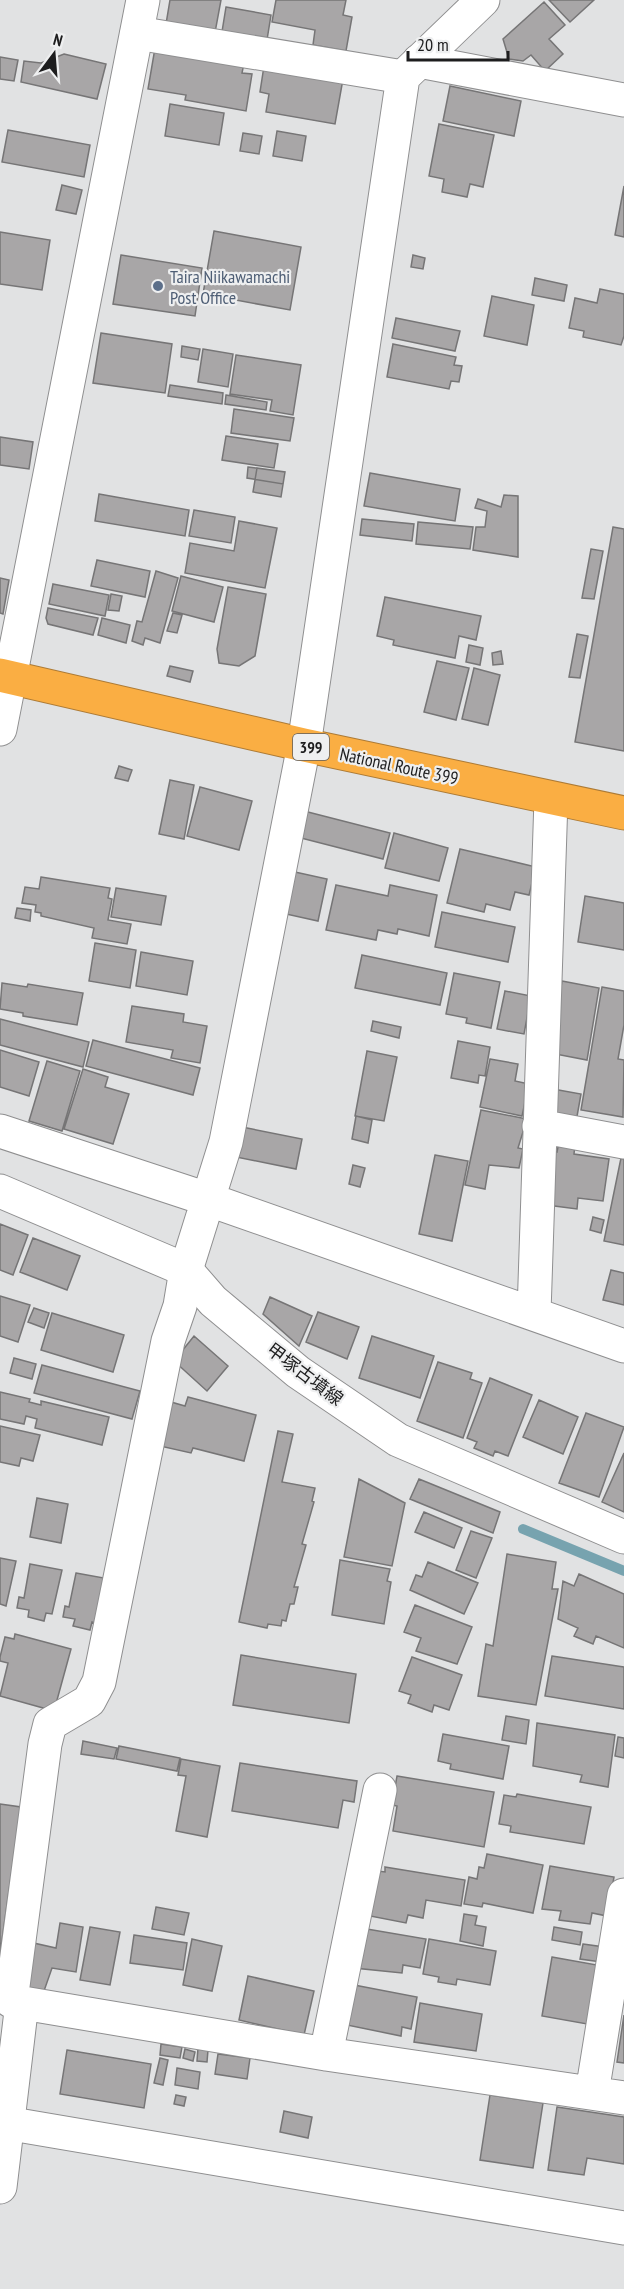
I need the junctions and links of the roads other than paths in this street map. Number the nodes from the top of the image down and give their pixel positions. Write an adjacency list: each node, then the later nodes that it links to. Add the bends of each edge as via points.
1 (143, 0): 3 (street)
2 (483, 0): 4 (street)
3 (137, 33): 4 (street); 6 (street)
4 (411, 69): 5 (street); 8 (street)
5 (624, 100)
6 (5, 676): 7 (street); 8 (highway, National Route 399 / 399)
7 (0, 729)
8 (304, 746): 9 (highway, National Route 399 / 399); 15 (street, via 225,1142)
9 (551, 799): 10 (highway, National Route 399 / 399); 11 (street)
10 (624, 813)
11 (539, 1126): 13 (street); 17 (street)
12 (0, 1131): 15 (street)
13 (624, 1142)
14 (0, 1191): 16 (street, 甲塚古墳線)
15 (207, 1199): 16 (street); 17 (street)
16 (186, 1270): 19 (street, 甲塚古墳線, via 213,1301 298,1372 398,1440); 22 (street, via 99,1682 89,1701 50,1724 45,1744 11,2001)
17 (534, 1313): 18 (street)
18 (624, 1346)
19 (624, 1537)
20 (380, 1790): 23 (street)
21 (624, 1895): 24 (street)
22 (22, 2003): 23 (street); 25 (street)
23 (326, 2054): 24 (street)
24 (608, 2095)
25 (5, 2123): 26 (street); 27 (street)
26 (0, 2187)
27 (624, 2228)

